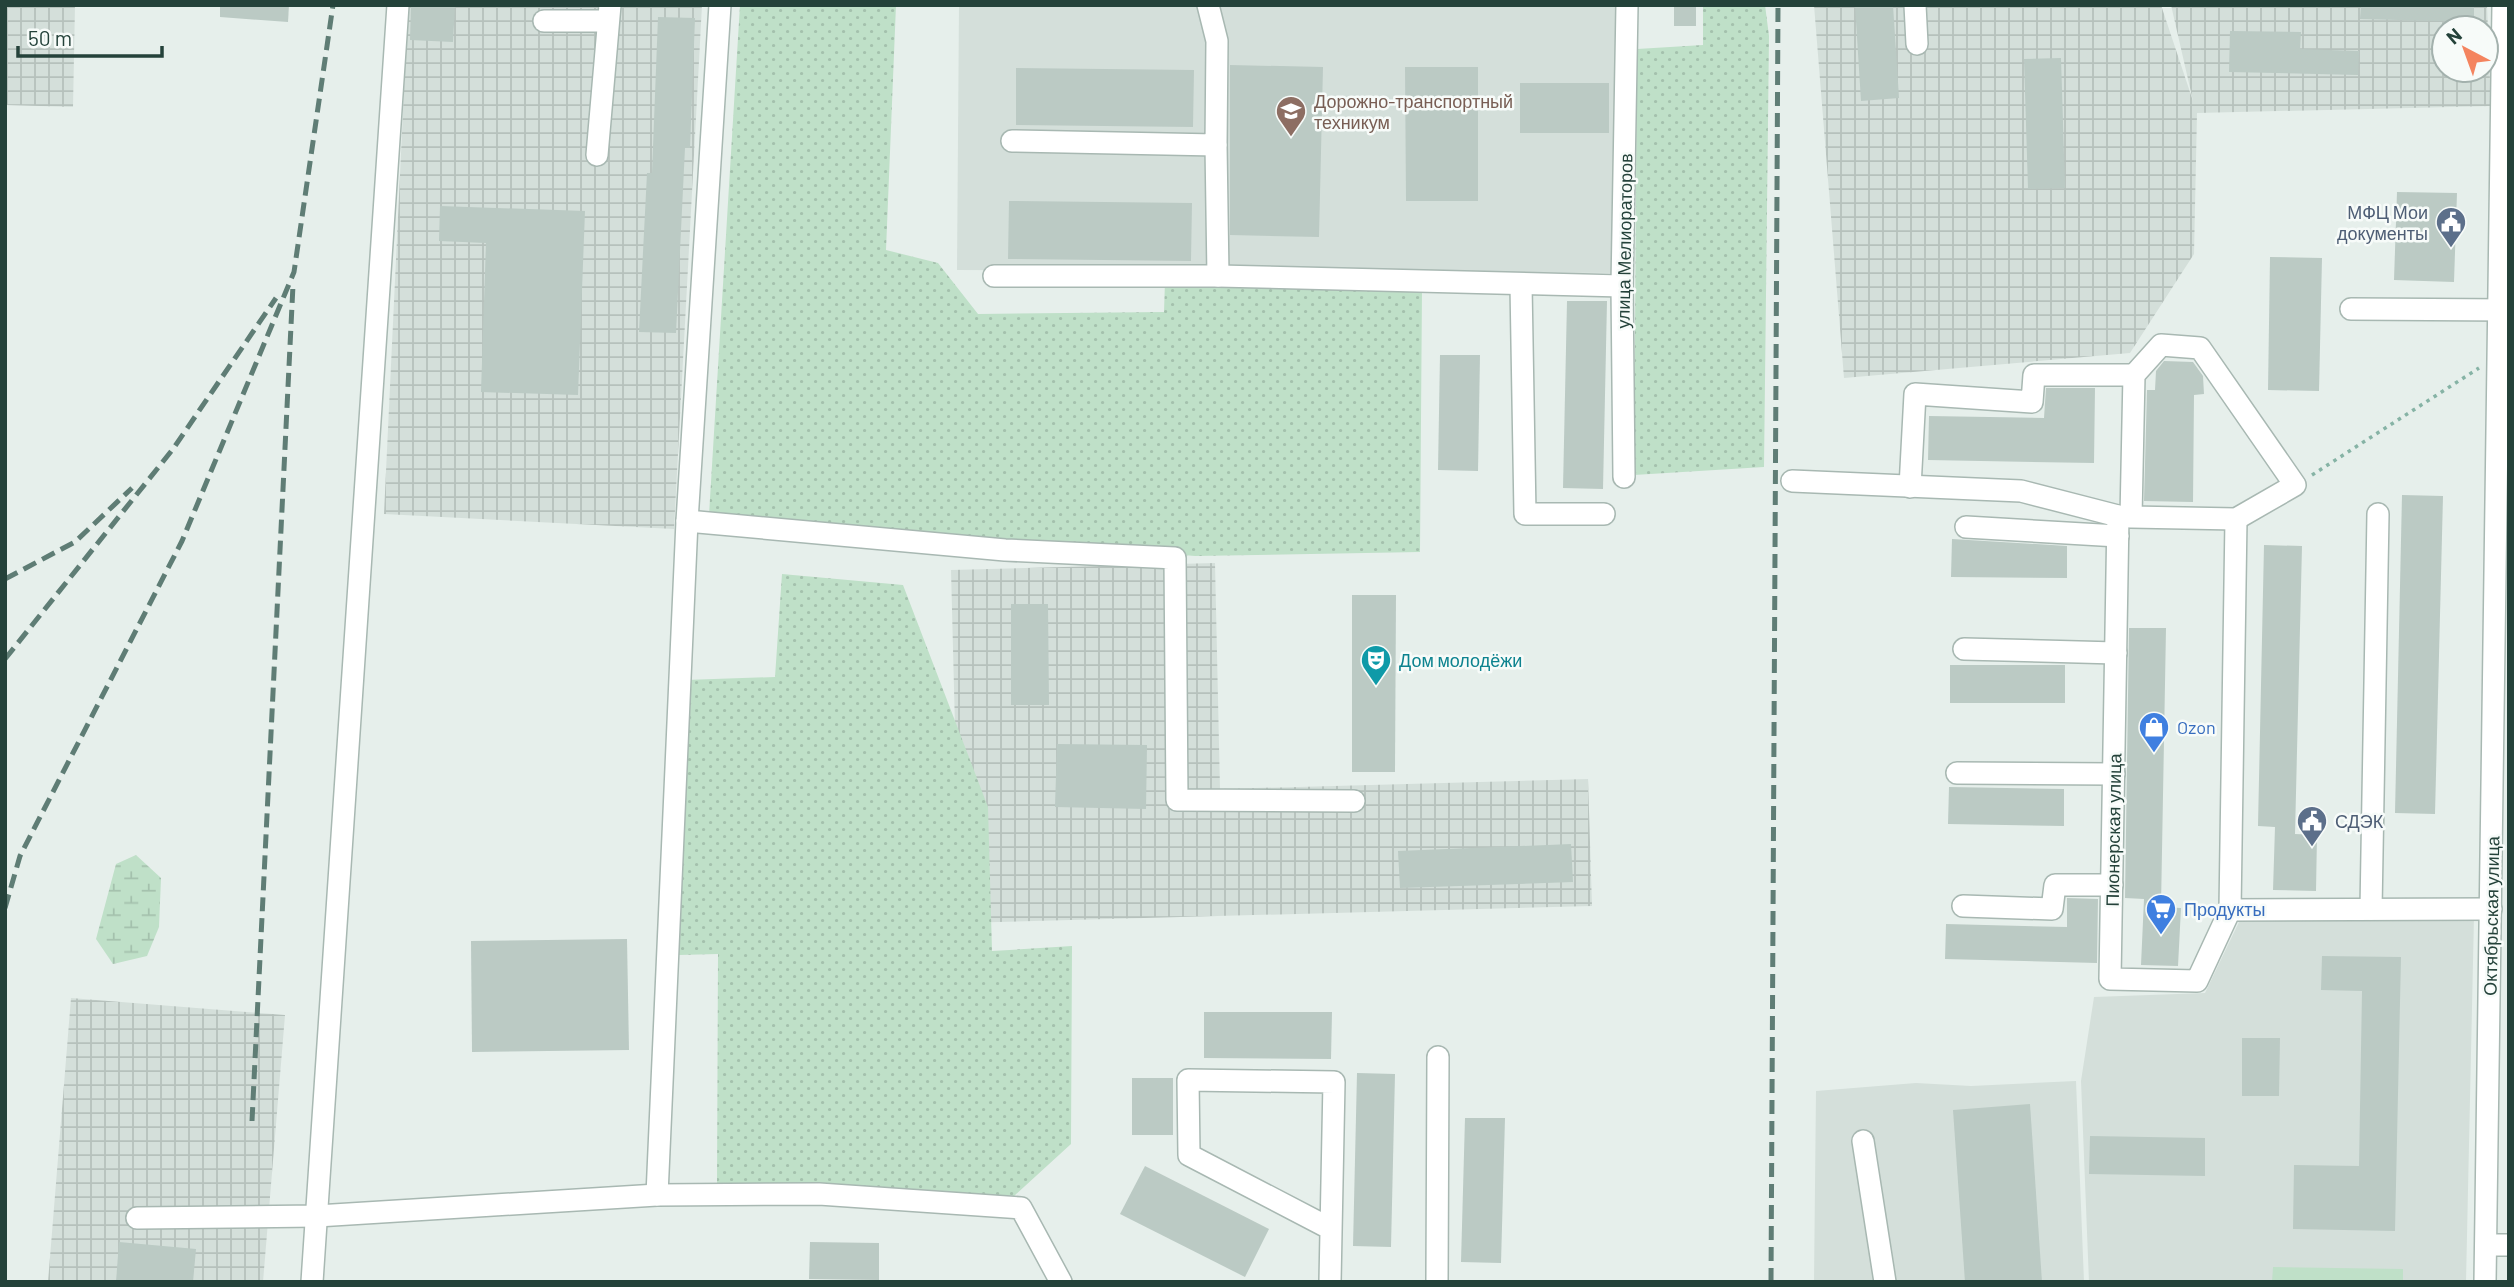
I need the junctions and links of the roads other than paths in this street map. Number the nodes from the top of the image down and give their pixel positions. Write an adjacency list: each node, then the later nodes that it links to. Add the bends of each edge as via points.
1 (398, 5): 47 (street)
2 (720, 5): 29 (street)
3 (1208, 5): 12 (street, via 1217,41)
4 (1627, 5): 18 (street, улица Мелиораторов)
5 (1915, 5): 9 (street)
6 (2503, 5): 10 (street, Октябрьская улица)
7 (609, 13): 8 (street); 13 (street)
8 (544, 21)
9 (1917, 44)
10 (2506, 93): 14 (street, Октябрьская улица)
11 (1012, 141): 12 (street)
12 (1216, 145): 15 (street)
13 (597, 155)
14 (2505, 193): 20 (street, Октябрьская улица)
15 (1218, 275): 16 (street); 17 (street)
16 (994, 276)
17 (1521, 285): 18 (street); 26 (street, via 1525,514)
18 (1622, 286): 23 (street, улица Мелиораторов)
19 (2351, 309): 20 (street)
20 (2504, 309): 21 (street, Октябрьская улица)
21 (2504, 357): 32 (street, Октябрьская улица)
22 (2134, 375): 25 (street, via 2034,374 2032,402 1915,394); 28 (street, via 2161,345 2200,348 2295,485); 30 (street, Пионерская улица)
23 (1624, 477)
24 (1792, 481): 25 (street)
25 (1910, 487): 30 (street, via 2021,491)
26 (1604, 514)
27 (2378, 514): 40 (street)
28 (2236, 519): 30 (street); 42 (street)
29 (687, 521): 37 (street, via 1005,550 1175,558 1177,800); 46 (street)
30 (2122, 523): 31 (street); 34 (street, Пионерская улица)
31 (1965, 527)
32 (2502, 627): 41 (street, Октябрьская улица)
33 (1965, 649): 34 (street)
34 (2116, 653): 36 (street, Пионерская улица)
35 (1957, 773): 36 (street)
36 (2114, 774): 38 (street, Пионерская улица)
37 (1354, 801)
38 (2112, 885): 39 (street, via 2055,885 2052,909); 42 (street, Пионерская улица, via 2110,979 2197,981)
39 (1963, 906)
40 (2371, 909): 41 (street); 42 (street)
41 (2491, 909): 44 (street, Октябрьская улица)
42 (2230, 910)
43 (1438, 1057): 55 (street)
44 (2499, 1097): 50 (street, Октябрьская улица)
45 (1863, 1141): 56 (street)
46 (657, 1195): 47 (street); 53 (street, via 819,1194 1021,1208)
47 (317, 1216): 48 (street); 52 (street)
48 (137, 1218)
49 (1331, 1228): 49 (street, via 1189,1155 1188,1080 1334,1082); 54 (street)
50 (2486, 1245): 51 (street); 57 (street, Октябрьская улица)
51 (2509, 1245)
52 (312, 1282)
53 (1061, 1282)
54 (1330, 1282)
55 (1437, 1282)
56 (1885, 1282)
57 (2485, 1282)

